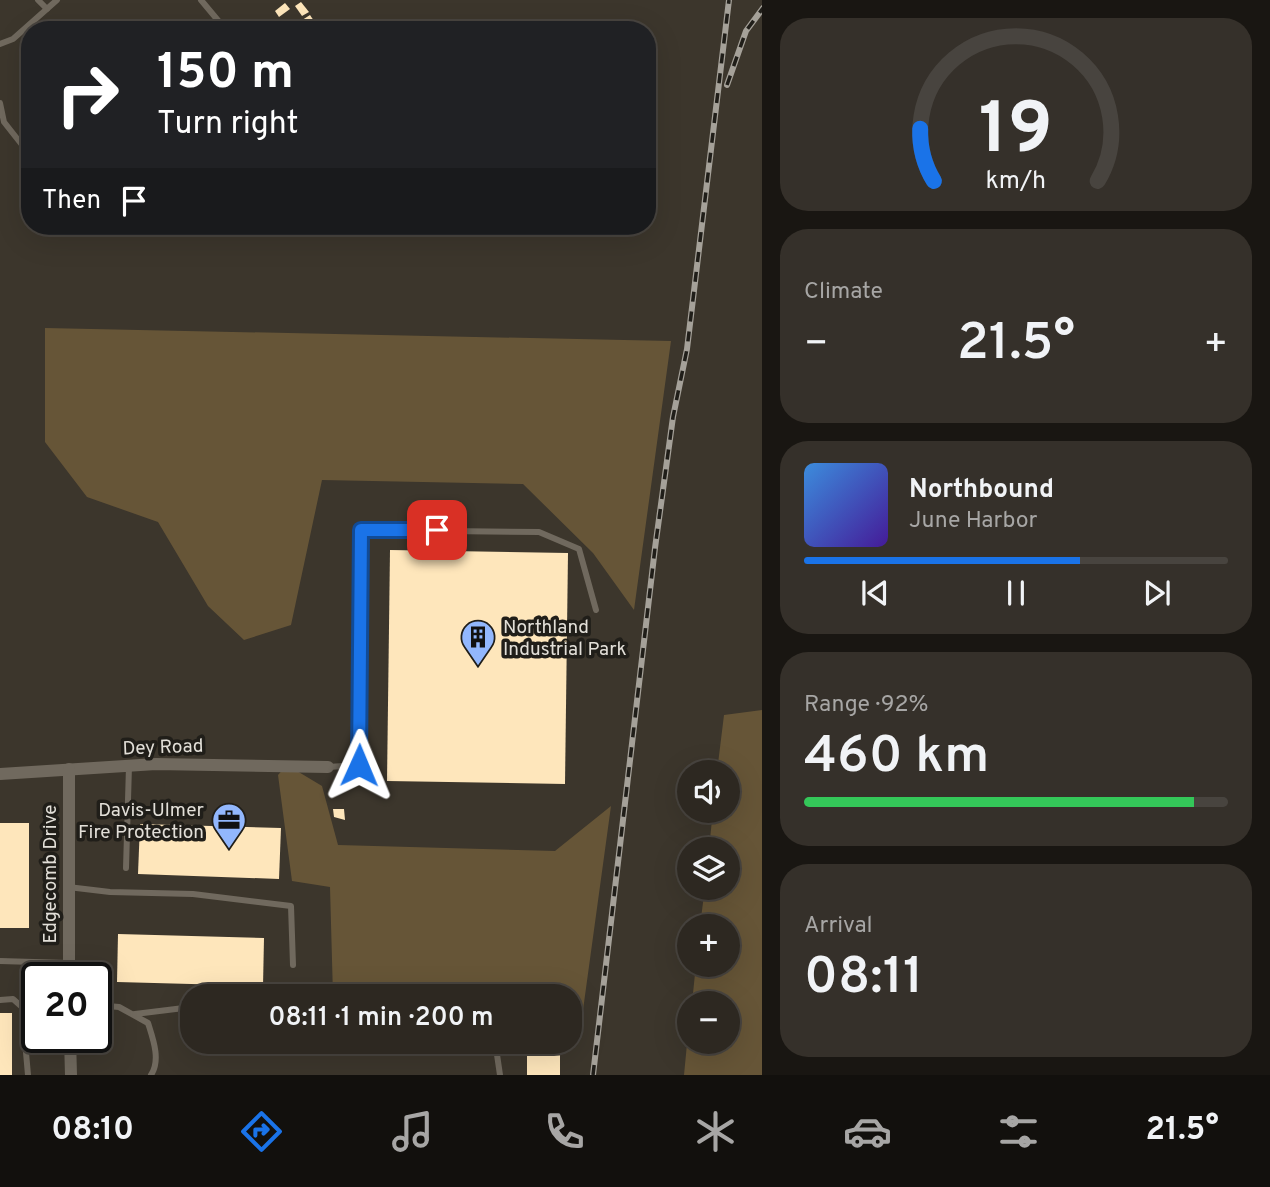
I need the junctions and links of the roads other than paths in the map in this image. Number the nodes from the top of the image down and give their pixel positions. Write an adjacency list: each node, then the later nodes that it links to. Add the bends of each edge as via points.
1 (38, 0): 4 (lane)
2 (201, 0): 6 (lane)
3 (54, 1): 4 (lane)
4 (47, 9): 5 (lane)
5 (36, 21)
6 (218, 21)
7 (21, 34): 8 (lane)
8 (0, 44)
9 (0, 103): 10 (lane, via 4,122)
10 (21, 144)
11 (596, 610): 13 (lane, via 579,550 539,531 361,530 359,765)
12 (129, 766): 13 (street, Dey Road); 14 (street, Dey Road); 16 (lane)
13 (328, 766)
14 (69, 769): 15 (street, Dey Road); 17 (street, Edgecomb Drive)
15 (0, 774)
16 (126, 868)
17 (68, 887): 20 (street, Edgecomb Drive); 21 (lane, via 193,894 291,906)
18 (0, 961): 19 (lane)
19 (34, 962)
20 (69, 962)
21 (293, 965)
22 (0, 1000): 28 (lane, via 13,999 22,1007)
23 (112, 1006): 25 (lane)
24 (180, 1008): 25 (lane)
25 (135, 1014): 30 (lane, via 148,1023 155,1046)
26 (70, 1053): 29 (street)
27 (497, 1054): 31 (lane)
28 (28, 1075)
29 (71, 1075)
30 (151, 1075)
31 (500, 1075)

